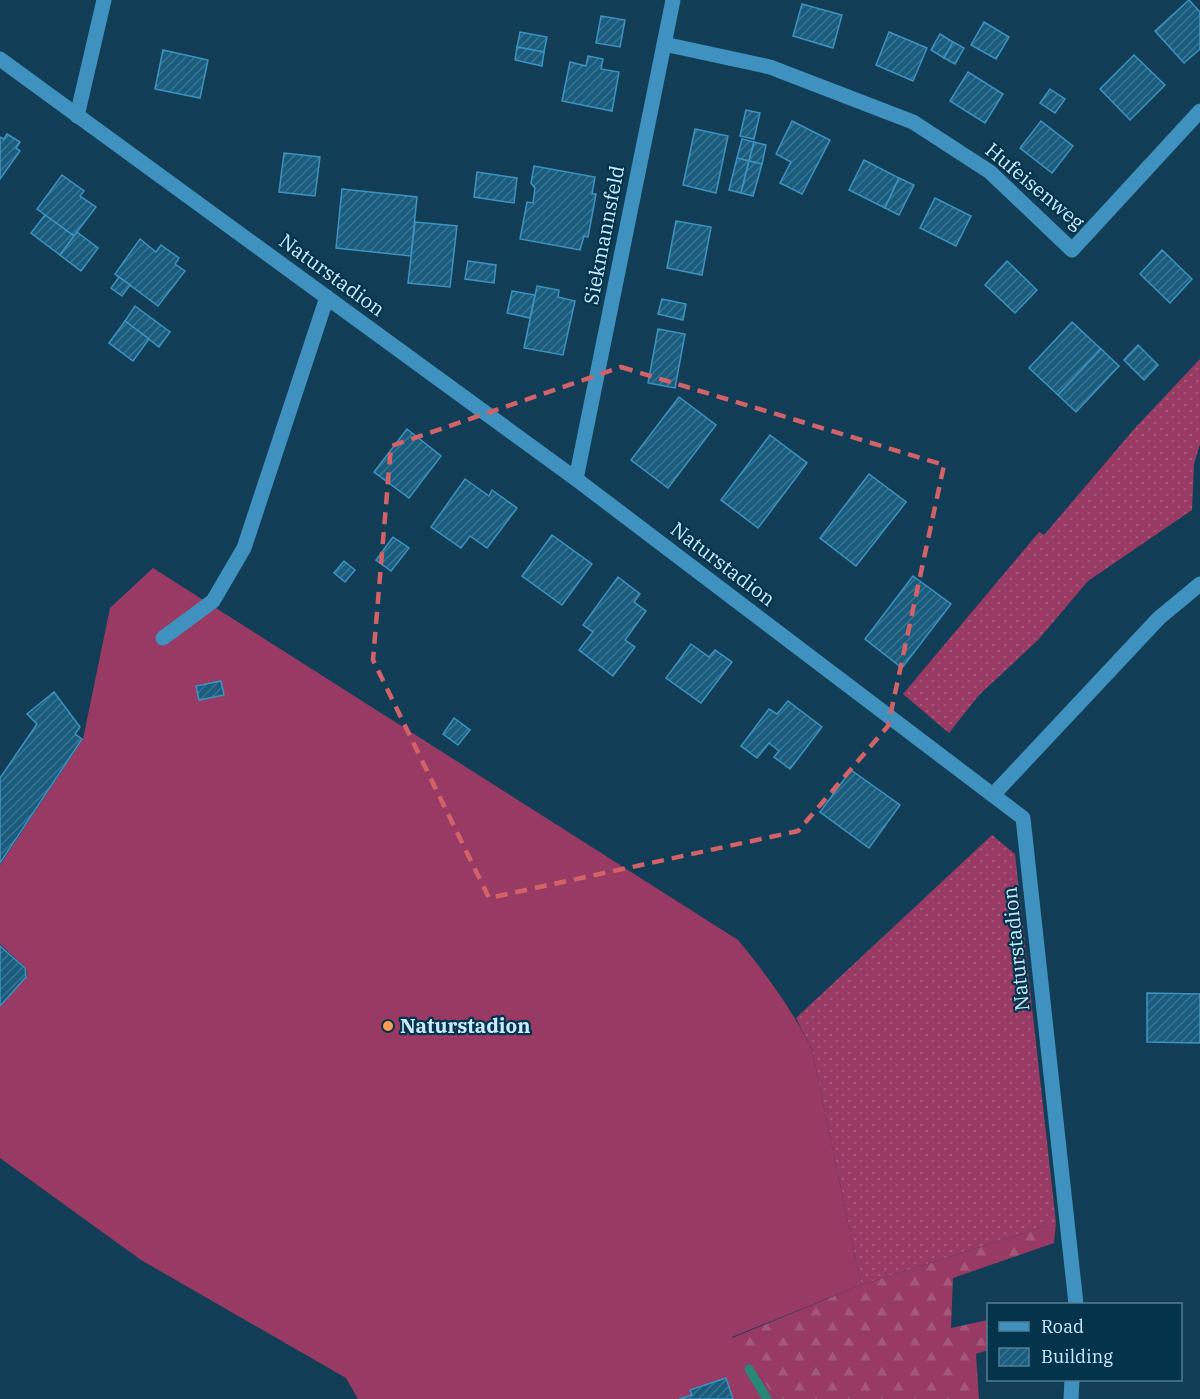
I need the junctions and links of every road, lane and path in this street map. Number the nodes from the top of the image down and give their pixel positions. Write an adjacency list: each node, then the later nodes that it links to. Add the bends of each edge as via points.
1 (104, 0): 6 (street)
2 (673, 0): 3 (street, Siekmannsfeld)
3 (664, 44): 5 (street, Hufeisenweg, via 770,67 913,122 990,172 1072,250); 8 (street, Siekmannsfeld)
4 (0, 59): 6 (street, Naturstadion)
5 (1200, 111)
6 (77, 116): 7 (street, Naturstadion)
7 (327, 297): 8 (street, Naturstadion); 10 (street, via 244,548 213,601)
8 (576, 479): 11 (street, Naturstadion)
9 (1200, 584): 11 (street, via 1159,618)
10 (163, 638)
11 (993, 795): 12 (street, Naturstadion, via 1023,818)
12 (1076, 1303)
13 (1072, 1381): 14 (street)
14 (1071, 1399)

